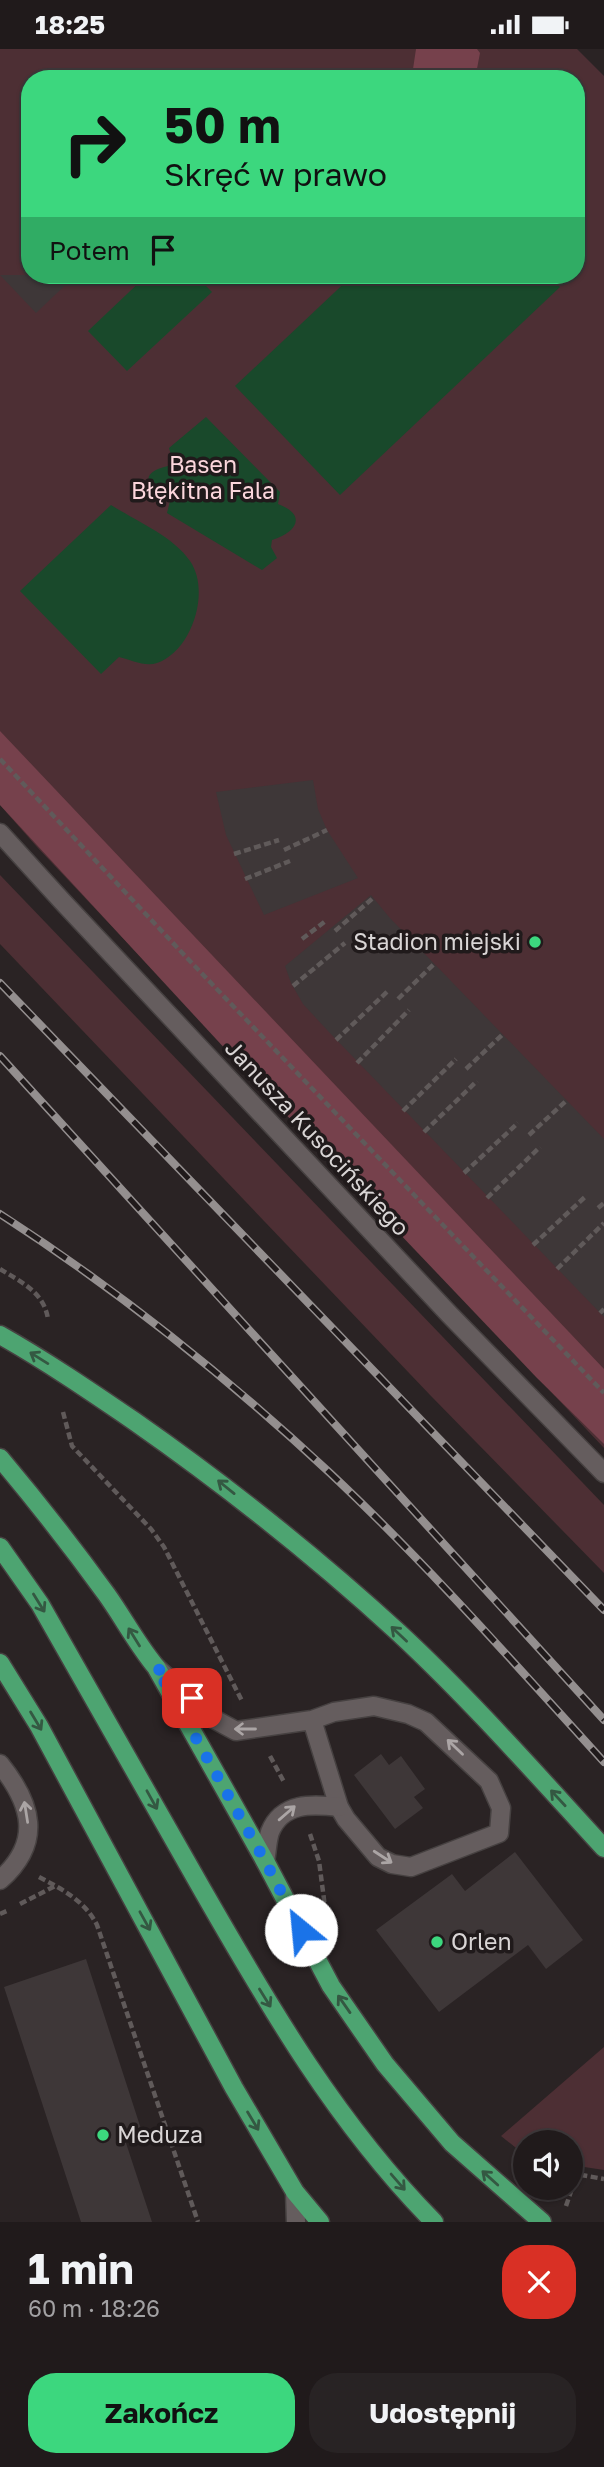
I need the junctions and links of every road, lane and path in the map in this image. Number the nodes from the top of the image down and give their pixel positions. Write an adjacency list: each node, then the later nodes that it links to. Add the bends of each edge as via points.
1 (0, 759): 42 (path)
2 (327, 830): 5 (path)
3 (0, 833): 44 (street, Janusza Kusocińskiego, via 439,1304)
4 (279, 840): 6 (path)
5 (284, 850)
6 (234, 854)
7 (290, 861): 8 (path)
8 (245, 879)
9 (373, 898): 11 (path)
10 (327, 920): 12 (path)
11 (335, 931)
12 (302, 939)
13 (345, 943): 15 (path)
14 (434, 964): 17 (path)
15 (293, 986)
16 (389, 989): 20 (path)
17 (398, 999)
18 (409, 1010): 22 (path)
19 (503, 1034): 23 (path)
20 (336, 1040)
21 (456, 1059): 26 (path)
22 (357, 1063)
23 (466, 1069)
24 (477, 1081): 28 (path)
25 (567, 1100): 29 (path)
26 (403, 1111)
27 (518, 1123): 31 (path)
28 (424, 1132)
29 (529, 1135)
30 (540, 1147): 33 (path)
31 (464, 1173)
32 (586, 1195): 37 (path)
33 (487, 1198)
34 (604, 1203): 35 (path)
35 (598, 1208)
36 (604, 1223): 39 (path)
37 (533, 1245)
38 (0, 1269): 40 (path, via 35,1291 45,1304)
39 (557, 1269)
40 (48, 1319)
41 (0, 1335): 51 (main road, one-way to 41, via 480,1714 400,1634 323,1567 210,1474)
42 (604, 1393)
43 (0, 1458): 47 (main road, one-way to 43, via 109,1597)
44 (604, 1473)
45 (0, 1547): 63 (main road, one-way to 63, via 40,1604 307,2065 365,2145)
46 (0, 1663): 57 (main road, one-way to 57, via 39,1725)
47 (156, 1667): 48 (street, one-way to 47, via 236,1731 212,1718); 52 (main road)
48 (312, 1720): 50 (street); 50 (street, one-way to 48, via 378,1857 392,1864 411,1867 499,1833 501,1808 489,1781 426,1721 374,1706)
49 (0, 1764): 53 (street, one-way to 49, via 14,1864 28,1831 23,1797)
50 (339, 1807): 52 (street, one-way to 50, via 271,1831 296,1806)
51 (604, 1848)
52 (265, 1861): 59 (main road, one-way to 52, via 452,2143 385,2064 331,1986)
53 (0, 1880)
54 (0, 1914): 60 (path, via 56,1885 93,1917)
55 (583, 2176): 56 (path)
56 (604, 2179)
57 (295, 2192): 61 (street); 62 (main road)
58 (568, 2200): 59 (path)
59 (551, 2219)
60 (198, 2222)
61 (296, 2222)
62 (320, 2222)
63 (433, 2222)

